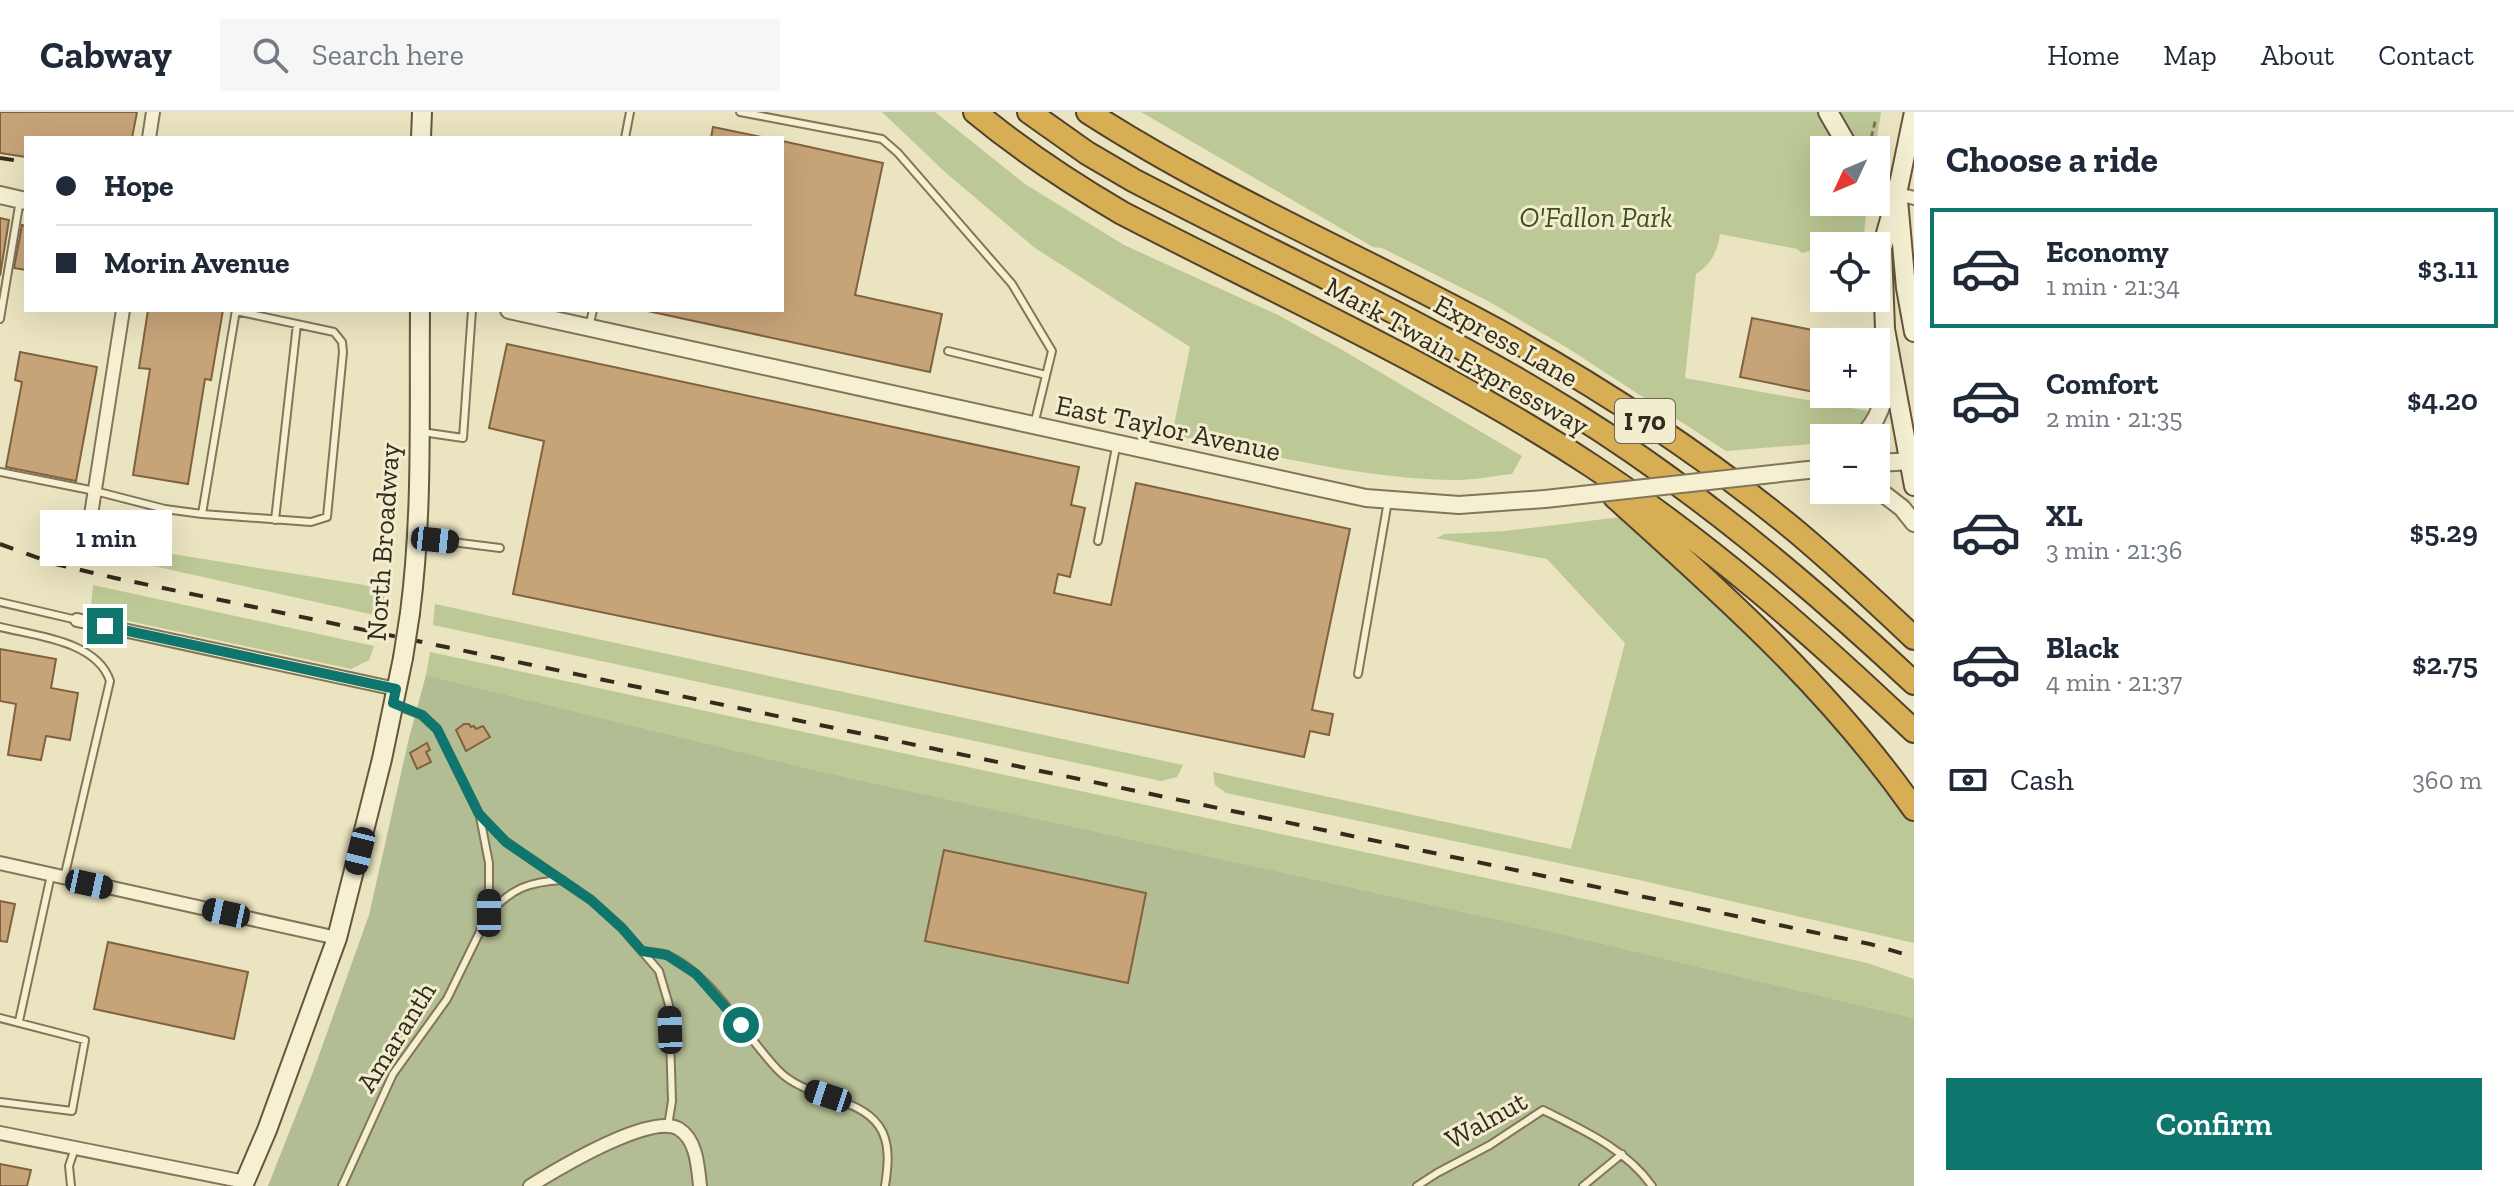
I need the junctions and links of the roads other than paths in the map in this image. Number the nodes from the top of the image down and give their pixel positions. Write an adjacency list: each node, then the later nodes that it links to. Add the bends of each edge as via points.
1 (153, 112): 11 (street)
2 (422, 112): 12 (main road)
3 (630, 112): 13 (lane)
4 (740, 112): 35 (lane, via 882,139 1012,284 1052,351)
5 (975, 112): 39 (highway, Mark Twain Expressway / I 70, via 1040,162 1122,213 1459,386)
6 (1029, 112): 60 (highway, Express Lane, via 1133,180 1495,367 1612,438 1806,584)
7 (1088, 112): 15 (highway, Mark Twain Expressway / I 70)
8 (1118, 112): 15 (highway)
9 (1828, 112): 14 (main road)
10 (1914, 112): 17 (main road)
11 (149, 136)
12 (421, 136)
13 (625, 136)
14 (1849, 136)
15 (1169, 161): 58 (highway, Mark Twain Expressway / I 70, via 1467,314 1642,418 1795,531)
16 (0, 195): 18 (street)
17 (1906, 196): 19 (main road); 31 (main road, via 1882,248)
18 (23, 200): 28 (lane)
19 (1904, 254): 20 (main road); 32 (main road)
20 (1914, 282)
21 (123, 312): 45 (street)
22 (236, 312): 48 (lane)
23 (245, 312): 29 (lane)
24 (420, 312): 37 (main road, North Broadway)
25 (472, 312): 37 (lane, via 463,438)
26 (518, 312): 30 (street, East Taylor Avenue)
27 (593, 312): 30 (lane)
28 (0, 319)
29 (297, 324): 49 (lane); 49 (lane, via 334,332 342,342 327,517 311,522)
30 (589, 327): 36 (street, East Taylor Avenue)
31 (1885, 328)
32 (1914, 332)
33 (948, 351): 35 (lane)
34 (1890, 365): 40 (main road)
35 (1046, 375): 36 (lane)
36 (1034, 425): 38 (street, East Taylor Avenue)
37 (418, 432): 52 (main road, North Broadway)
38 (1117, 443): 47 (street, East Taylor Avenue); 53 (lane)
39 (1555, 443): 62 (highway, Mark Twain Expressway / I 70, via 1728,565); 63 (highway, via 1770,638 1839,713)
40 (1912, 461): 41 (street); 44 (main road)
41 (1890, 462)
42 (1810, 471): 47 (street, East Taylor Avenue, bridge, via 1545,499 1459,505)
43 (0, 472): 45 (lane)
44 (1914, 486)
45 (95, 491): 48 (lane); 51 (street)
46 (1890, 499): 50 (street)
47 (1388, 501): 59 (lane)
48 (202, 514): 49 (lane)
49 (275, 520)
50 (1914, 523)
51 (88, 534)
52 (416, 538): 54 (lane); 61 (main road, North Broadway, bridge)
53 (1098, 541)
54 (500, 548)
55 (0, 602): 56 (lane)
56 (77, 620): 61 (street)
57 (0, 627): 66 (lane, via 82,648 110,681)
58 (1914, 638)
59 (1358, 674)
60 (1914, 683)
61 (395, 696): 64 (lane, via 437,729); 69 (main road, North Broadway)
62 (1914, 731)
63 (1914, 809)
64 (479, 814): 67 (lane, via 506,842); 68 (lane, Amaranth, via 489,863)
65 (0, 863): 66 (street)
66 (57, 877): 69 (street); 72 (lane)
67 (563, 880): 68 (lane, Amaranth, via 533,882 506,896); 70 (lane)
68 (489, 913): 80 (lane, Amaranth, via 447,999 393,1074)
69 (337, 938): 78 (main road, North Broadway)
70 (642, 951): 74 (lane, via 659,971 669,1005); 83 (lane, via 667,955 696,974 796,1086 872,1118 881,1128 888,1156)
71 (0, 1018): 72 (lane)
72 (19, 1021): 73 (lane, via 85,1040 72,1111)
73 (0, 1102)
74 (668, 1126): 81 (street, via 599,1146); 82 (street, via 680,1129 693,1145)
75 (0, 1133): 76 (street)
76 (75, 1148): 78 (street); 79 (lane, via 69,1166)
77 (1622, 1154): 84 (lane, Walnut, via 1543,1110); 85 (lane); 86 (lane, Walnut)
78 (244, 1184)
79 (71, 1186)
80 (342, 1186)
81 (530, 1186)
82 (700, 1186)
83 (885, 1186)
84 (1417, 1186)
85 (1583, 1186)
86 (1652, 1186)

